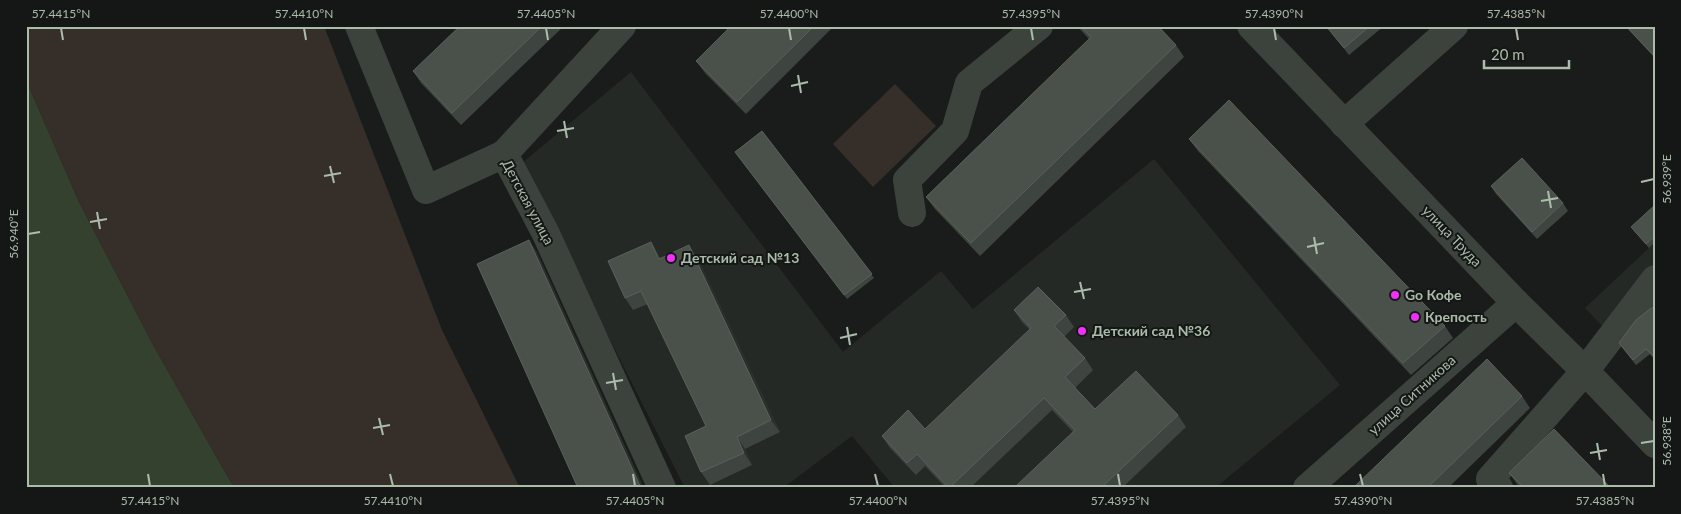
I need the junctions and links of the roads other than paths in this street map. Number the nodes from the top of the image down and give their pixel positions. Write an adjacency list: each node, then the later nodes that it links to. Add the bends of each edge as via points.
1 (360, 26): 7 (street, Детская улица, via 426,190)
2 (622, 26): 7 (street)
3 (1039, 26): 8 (street, via 969,83 955,131 907,180)
4 (1251, 26): 6 (street, улица Труда)
5 (1454, 26): 6 (street)
6 (1344, 124): 10 (street, улица Труда)
7 (504, 154): 13 (street, Детская улица, via 546,234)
8 (912, 213)
9 (1655, 280): 11 (street)
10 (1516, 303): 11 (street, улица Труда); 14 (street, улица Ситникова)
11 (1585, 371): 12 (street, улица Труда); 15 (street, via 1490,479)
12 (1655, 444)
13 (662, 488)
14 (1308, 488)
15 (1499, 488)

